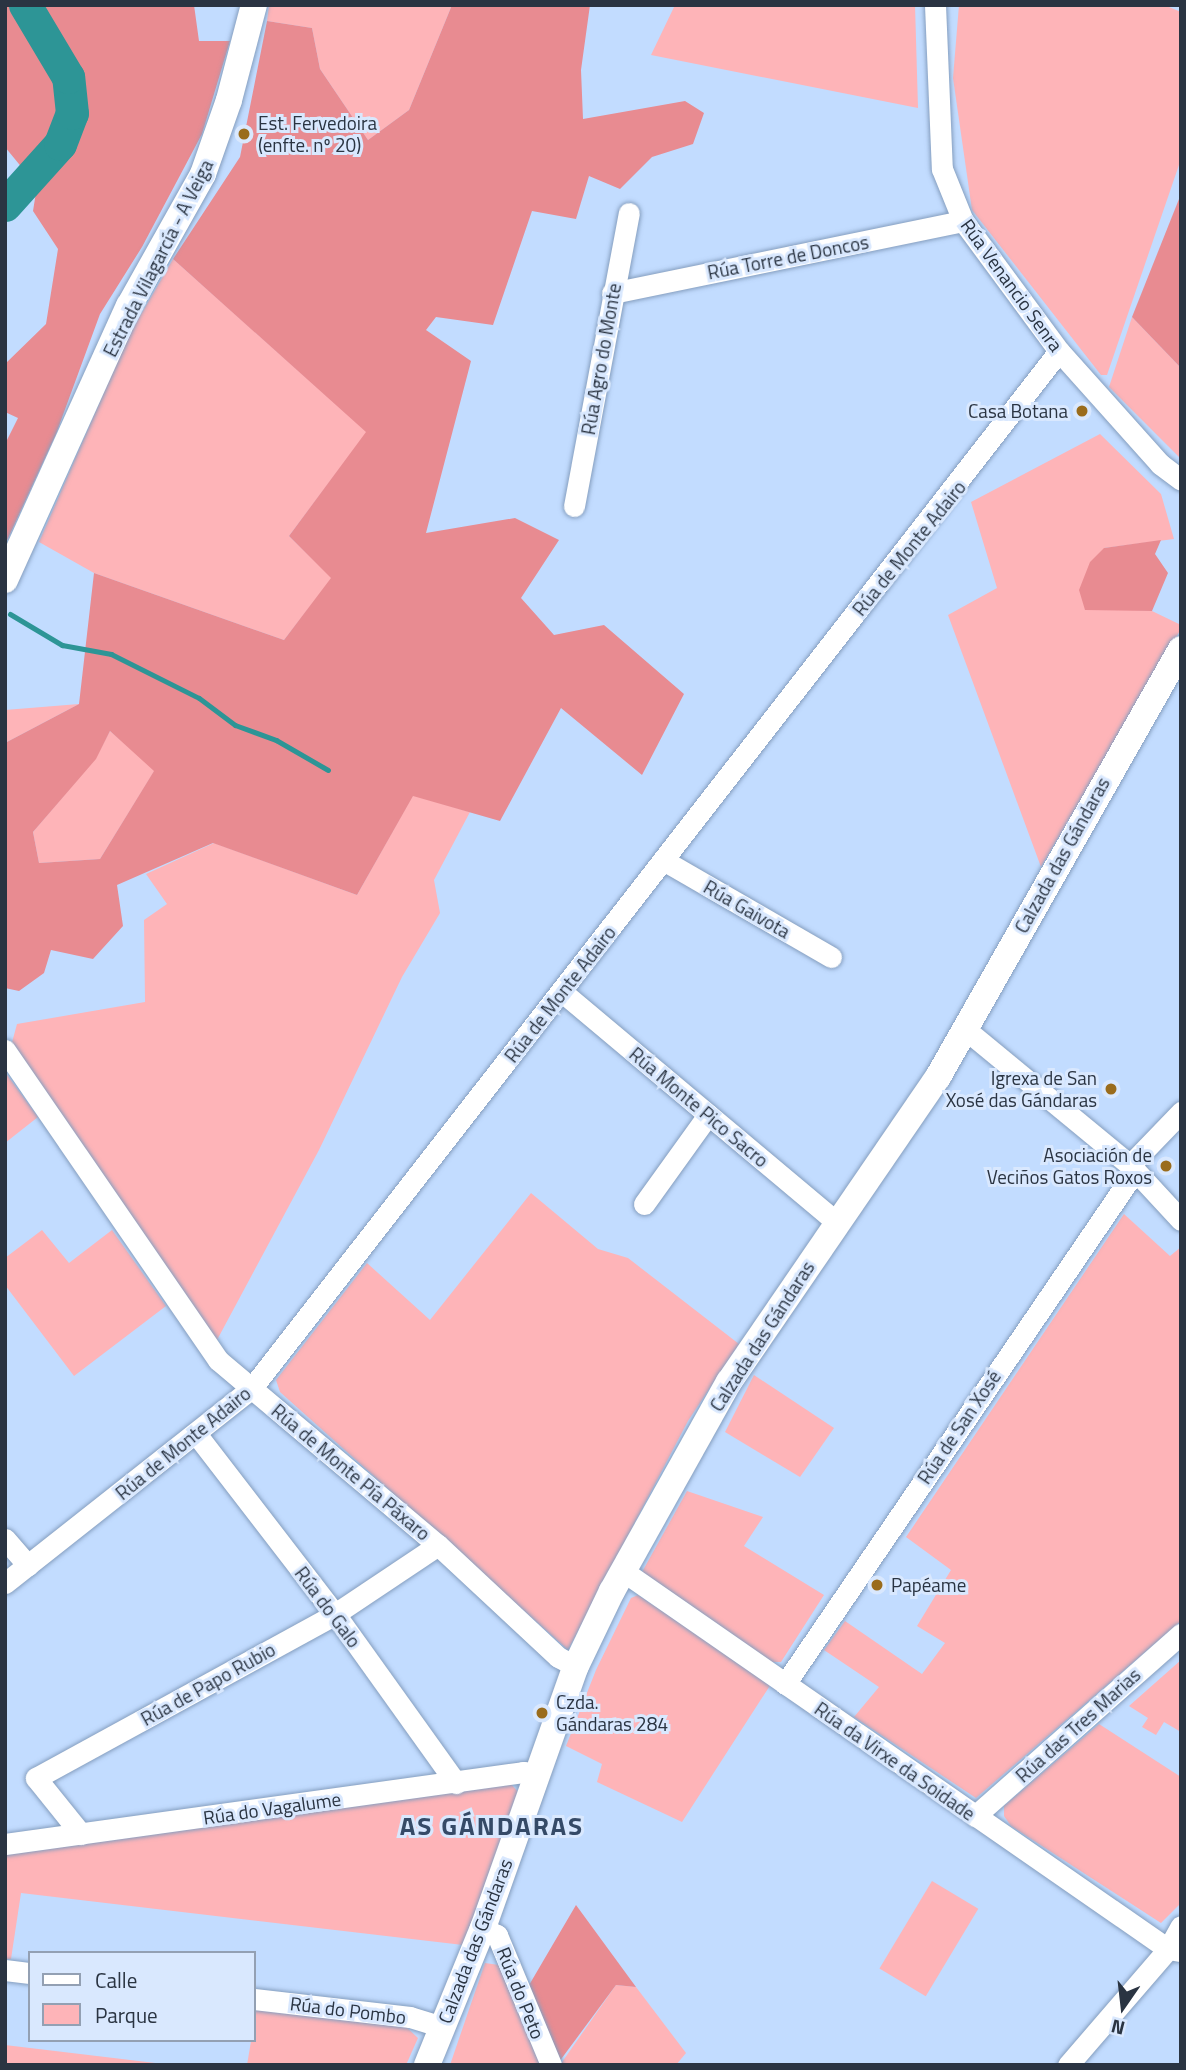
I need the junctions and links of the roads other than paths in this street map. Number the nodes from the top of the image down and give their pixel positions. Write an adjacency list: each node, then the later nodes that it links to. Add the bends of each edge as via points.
1 (254, 5): 9 (main road, Estrada Vilagarcía - A Veiga, via 229,100 203,174 129,306)
2 (935, 5): 4 (street, Rúa Venancio Senra, via 942,169)
3 (629, 213): 5 (street, Rúa Agro do Monte)
4 (963, 221): 5 (street, Rúa Torre de Doncos); 6 (street, Rúa Venancio Senra)
5 (612, 293): 8 (street, Rúa Agro do Monte)
6 (1059, 351): 7 (street, Rúa Venancio Senra, via 1160,464); 11 (street, Rúa de Monte Adairo)
7 (1181, 480)
8 (574, 506)
9 (5, 580)
10 (1181, 649): 14 (main road, Calzada das Gándaras)
11 (663, 860): 12 (street, Rúa Gaivota); 13 (street, Rúa de Monte Adairo)
12 (831, 957)
13 (561, 990): 17 (street, Rúa Monte Pico Sacro); 22 (street, Rúa de Monte Adairo)
14 (964, 1030): 18 (street); 21 (main road, Calzada das Gándaras, via 938,1077)
15 (5, 1050): 22 (street, Rúa de Monte Pía Páxaro, via 218,1360)
16 (1181, 1112): 18 (street, Rúa de San Xosé)
17 (708, 1115): 19 (street); 21 (street, Rúa Monte Pico Sacro)
18 (1133, 1168): 20 (street); 32 (street, Rúa de San Xosé)
19 (645, 1204)
20 (1181, 1220)
21 (837, 1223): 27 (main road, Calzada das Gándaras, via 729,1382)
22 (251, 1389): 23 (street, Rúa de Monte Adairo); 25 (street, Rúa de Monte Pía Páxaro)
23 (197, 1435): 26 (street, Rúa de Monte Adairo); 29 (street, Rúa do Galo)
24 (5, 1539): 26 (street)
25 (438, 1545): 29 (street, Rúa de Papo Rubio); 31 (street, Rúa de Monte Pía Páxaro, via 558,1657)
26 (28, 1565): 28 (street, Rúa de Monte Adairo)
27 (624, 1571): 31 (main road, Calzada das Gándaras); 32 (street, Rúa da Virxe da Soidade)
28 (5, 1583)
29 (335, 1614): 34 (street, Rúa do Galo); 36 (street, Rúa de Papo Rubio, via 36,1778)
30 (1181, 1634): 35 (street, Rúa das Tres Marias)
31 (576, 1666): 33 (main road, Calzada das Gándaras)
32 (785, 1684): 35 (street, Rúa da Virxe da Soidade)
33 (538, 1774): 34 (street, Rúa do Vagalume, via 523,1772); 39 (main road, Calzada das Gándaras)
34 (456, 1783): 36 (street, Rúa do Vagalume)
35 (975, 1816): 40 (street, Rúa da Virxe da Soidade)
36 (81, 1834): 37 (street, Rúa do Vagalume)
37 (5, 1844)
38 (1181, 1926): 40 (street)
39 (483, 1928): 44 (main road, Calzada das Gándaras); 46 (street, Rúa do Peto, via 497,1935)
40 (1174, 1950): 47 (street)
41 (5, 1970): 42 (street)
42 (28, 1973)
43 (256, 1999): 44 (street, Rúa do Pombo, via 410,2017)
44 (442, 2027): 45 (main road, Calzada das Gándaras)
45 (427, 2065)
46 (551, 2065)
47 (1069, 2065)

